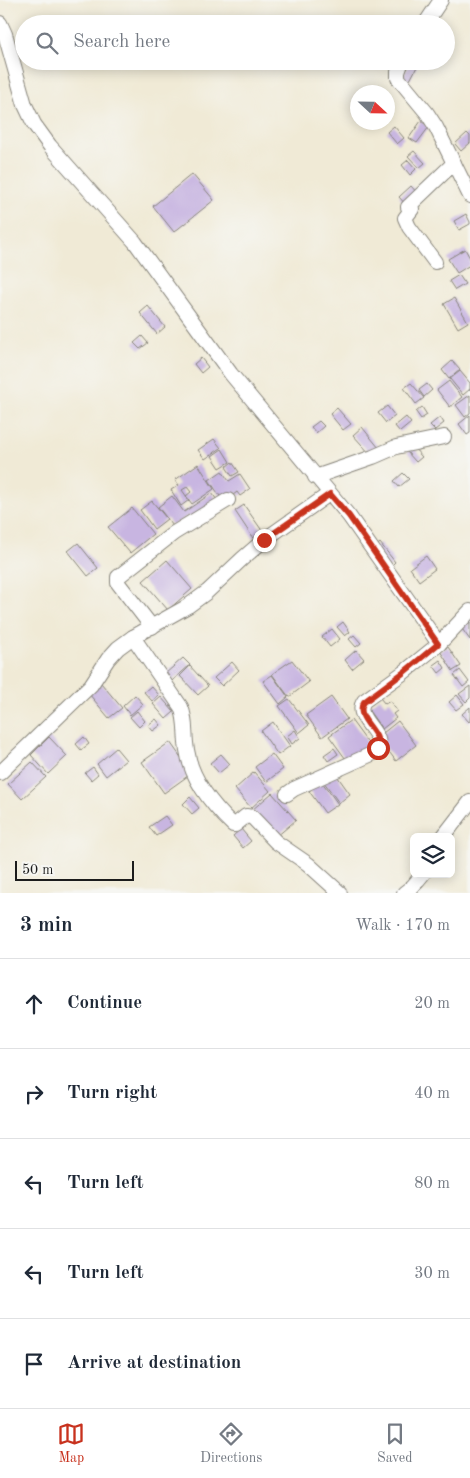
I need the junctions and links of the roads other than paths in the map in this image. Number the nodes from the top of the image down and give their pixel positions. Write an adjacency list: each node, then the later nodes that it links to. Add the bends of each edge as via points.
1 (440, 0): 2 (street)
2 (430, 15)
3 (0, 23): 9 (street, via 16,79 34,124 135,242 231,374)
4 (399, 70): 5 (street, via 398,78 427,112)
5 (454, 163): 6 (street); 7 (street, via 408,207 412,209 405,218)
6 (470, 196)
7 (435, 262)
8 (444, 437): 9 (street, via 396,447)
9 (315, 477): 10 (street)
10 (330, 494): 13 (street, via 264,540 207,592); 15 (street, via 349,516)
11 (228, 500): 13 (street, via 174,533 118,577 118,583)
12 (470, 611): 15 (street)
13 (152, 627): 14 (street)
14 (132, 637): 16 (street, via 108,659 91,685); 21 (street, via 182,707 188,760 203,790 233,825 246,816 252,817 276,842 308,864)
15 (438, 644): 17 (street, via 361,706 360,712 380,743 374,753)
16 (0, 773)
17 (287, 794)
18 (470, 802): 19 (street)
19 (447, 833)
20 (420, 878): 22 (street)
21 (340, 893)
22 (404, 893)

